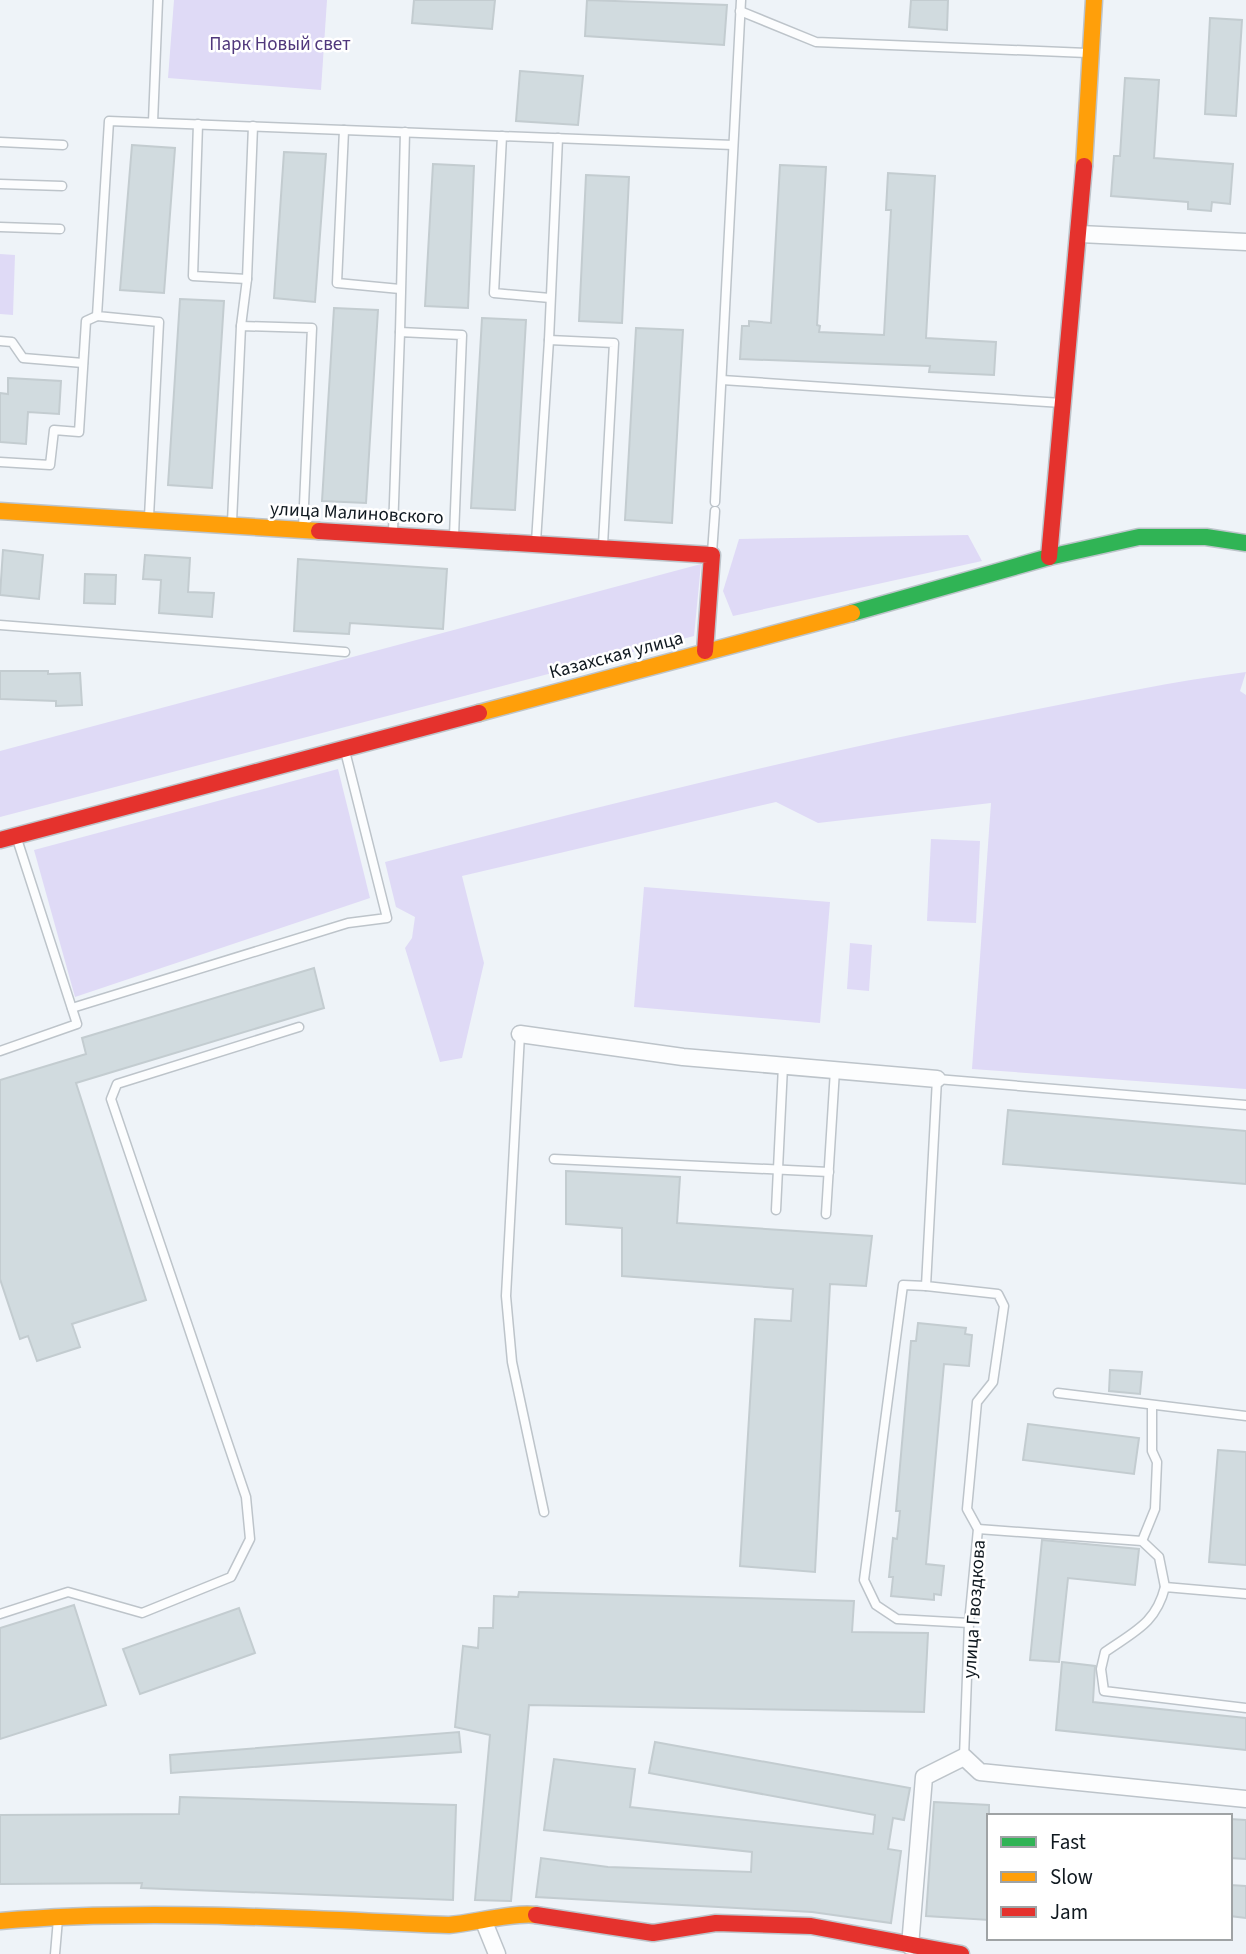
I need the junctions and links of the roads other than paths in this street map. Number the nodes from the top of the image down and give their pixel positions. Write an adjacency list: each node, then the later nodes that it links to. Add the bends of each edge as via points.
1 (158, 0): 6 (lane)
2 (740, 0): 4 (lane)
3 (1094, 0): 5 (street)
4 (740, 11): 5 (lane, via 816,42); 15 (lane)
5 (1091, 54): 20 (street)
6 (153, 122): 7 (lane); 25 (lane, via 109,121)
7 (198, 124): 8 (lane); 22 (lane, via 194,276)
8 (253, 126): 9 (lane); 22 (lane)
9 (344, 130): 10 (lane); 23 (lane, via 337,284)
10 (405, 132): 11 (lane); 23 (lane)
11 (502, 136): 12 (lane); 24 (lane, via 494,293)
12 (558, 138): 15 (lane); 24 (lane)
13 (0, 142): 14 (lane)
14 (64, 145)
15 (733, 145): 31 (lane)
16 (0, 184): 17 (lane)
17 (62, 186)
18 (0, 227): 19 (lane)
19 (60, 229)
20 (1080, 234): 21 (street); 32 (street)
21 (1246, 242)
22 (247, 279): 26 (lane)
23 (400, 289): 27 (lane)
24 (550, 298): 28 (lane)
25 (97, 316): 30 (lane, via 86,321); 35 (lane, via 159,322)
26 (241, 326): 36 (lane); 37 (lane, via 312,328)
27 (400, 332): 38 (lane); 39 (lane, via 462,335)
28 (549, 340): 41 (lane); 42 (lane, via 614,343)
29 (0, 341): 30 (lane, via 12,342 23,358)
30 (83, 363): 33 (lane, via 79,432 54,430 50,465)
31 (722, 380): 32 (lane); 43 (lane)
32 (1062, 403): 44 (street)
33 (0, 462)
34 (0, 511): 35 (street, улица Малиновского)
35 (149, 520): 36 (street, улица Малиновского)
36 (232, 525): 37 (street, улица Малиновского)
37 (303, 530): 38 (street, улица Малиновского)
38 (393, 535): 39 (street, улица Малиновского)
39 (454, 539): 41 (street, улица Малиновского)
40 (1246, 543): 44 (street, Казахская улица, via 1206,537 1139,537)
41 (536, 544): 42 (street, улица Малиновского)
42 (603, 548): 43 (street, улица Малиновского)
43 (712, 555): 46 (street)
44 (1049, 557): 46 (street, Казахская улица)
45 (0, 625): 47 (lane)
46 (705, 651): 48 (street, Казахская улица)
47 (345, 652)
48 (344, 749): 49 (street, Казахская улица); 50 (lane, via 387,918 348,923)
49 (8, 838): 50 (lane)
50 (72, 1008): 53 (lane, via 77,1024)
51 (299, 1027): 72 (lane, via 117,1084 111,1099 246,1497 250,1539 231,1577 142,1613 68,1592)
52 (520, 1034): 54 (street); 67 (lane, via 506,1296 512,1362)
53 (0, 1051)
54 (783, 1066): 55 (street); 59 (lane)
55 (835, 1070): 56 (street); 60 (lane)
56 (937, 1079): 57 (lane); 63 (lane)
57 (1246, 1105)
58 (554, 1159): 59 (lane)
59 (779, 1169): 60 (lane); 61 (lane)
60 (829, 1172): 62 (lane)
61 (776, 1210)
62 (826, 1214)
63 (926, 1286): 68 (lane, улица Гвоздкова, via 998,1294 1004,1306 993,1382 977,1402 967,1509); 73 (lane, via 903,1284 864,1580 876,1605 897,1619)
64 (1058, 1393): 65 (lane)
65 (1152, 1405): 66 (lane); 69 (lane, via 1155,1509)
66 (1246, 1416)
67 (544, 1512)
68 (978, 1529): 69 (lane); 73 (lane, улица Гвоздкова)
69 (1142, 1541): 70 (lane, via 1159,1557)
70 (1165, 1587): 71 (lane); 74 (lane, via 1153,1618 1105,1652 1101,1669 1104,1691)
71 (1246, 1594)
72 (0, 1614)
73 (969, 1623): 75 (lane, улица Гвоздкова)
74 (1246, 1708)
75 (964, 1757): 76 (street, via 980,1772); 80 (street, via 924,1777)
76 (1246, 1799)
77 (58, 1916): 78 (street); 79 (street, via 210,1915 449,1926); 81 (lane)
78 (0, 1921)
79 (484, 1923): 80 (street, via 523,1913 653,1933 716,1923 811,1926); 82 (street)
80 (909, 1946): 83 (street)
81 (55, 1954)
82 (497, 1954)
83 (961, 1954)

